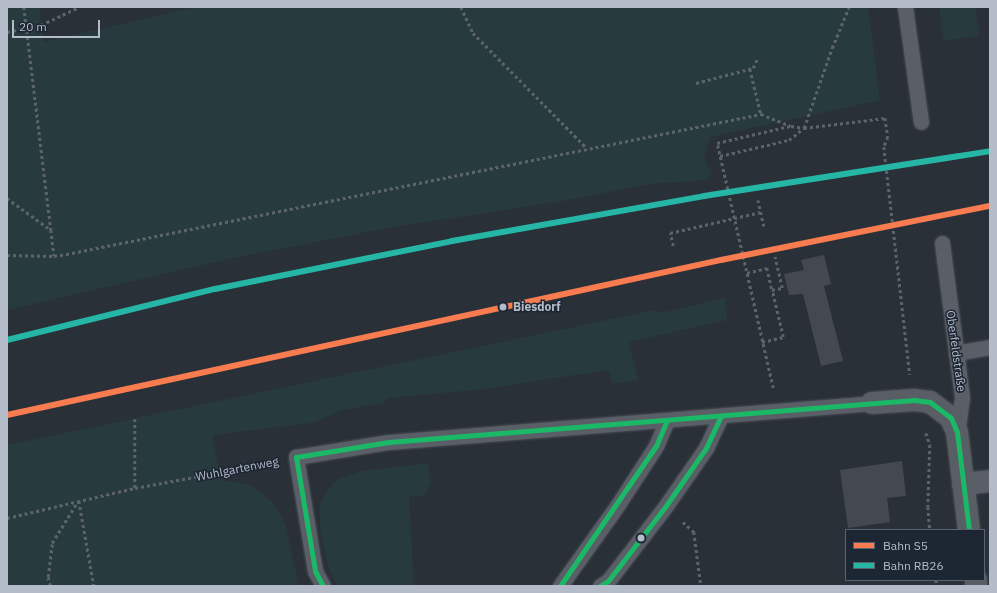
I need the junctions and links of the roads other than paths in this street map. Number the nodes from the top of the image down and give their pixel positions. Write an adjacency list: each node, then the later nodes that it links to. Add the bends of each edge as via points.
1 (905, 7): 2 (lane)
2 (921, 122)
3 (942, 243): 5 (lane, Oberfeldstraße)
4 (990, 348): 5 (lane)
5 (956, 353): 9 (lane, Oberfeldstraße, via 962,398)
6 (872, 403): 7 (lane, Wuhlgartenweg); 9 (street, Wuhlgartenweg, via 914,400 930,402 951,418)
7 (721, 416): 8 (lane, Wuhlgartenweg); 15 (lane, via 706,448 665,507 608,581)
8 (667, 420): 13 (lane, Wuhlgartenweg, via 389,442 296,458 315,571); 14 (lane, via 656,446 618,506)
9 (957, 432): 11 (street, Oberfeldstraße)
10 (990, 481): 11 (street)
11 (963, 484): 12 (street, Oberfeldstraße)
12 (969, 529)
13 (322, 586)
14 (560, 586)
15 (600, 586)

